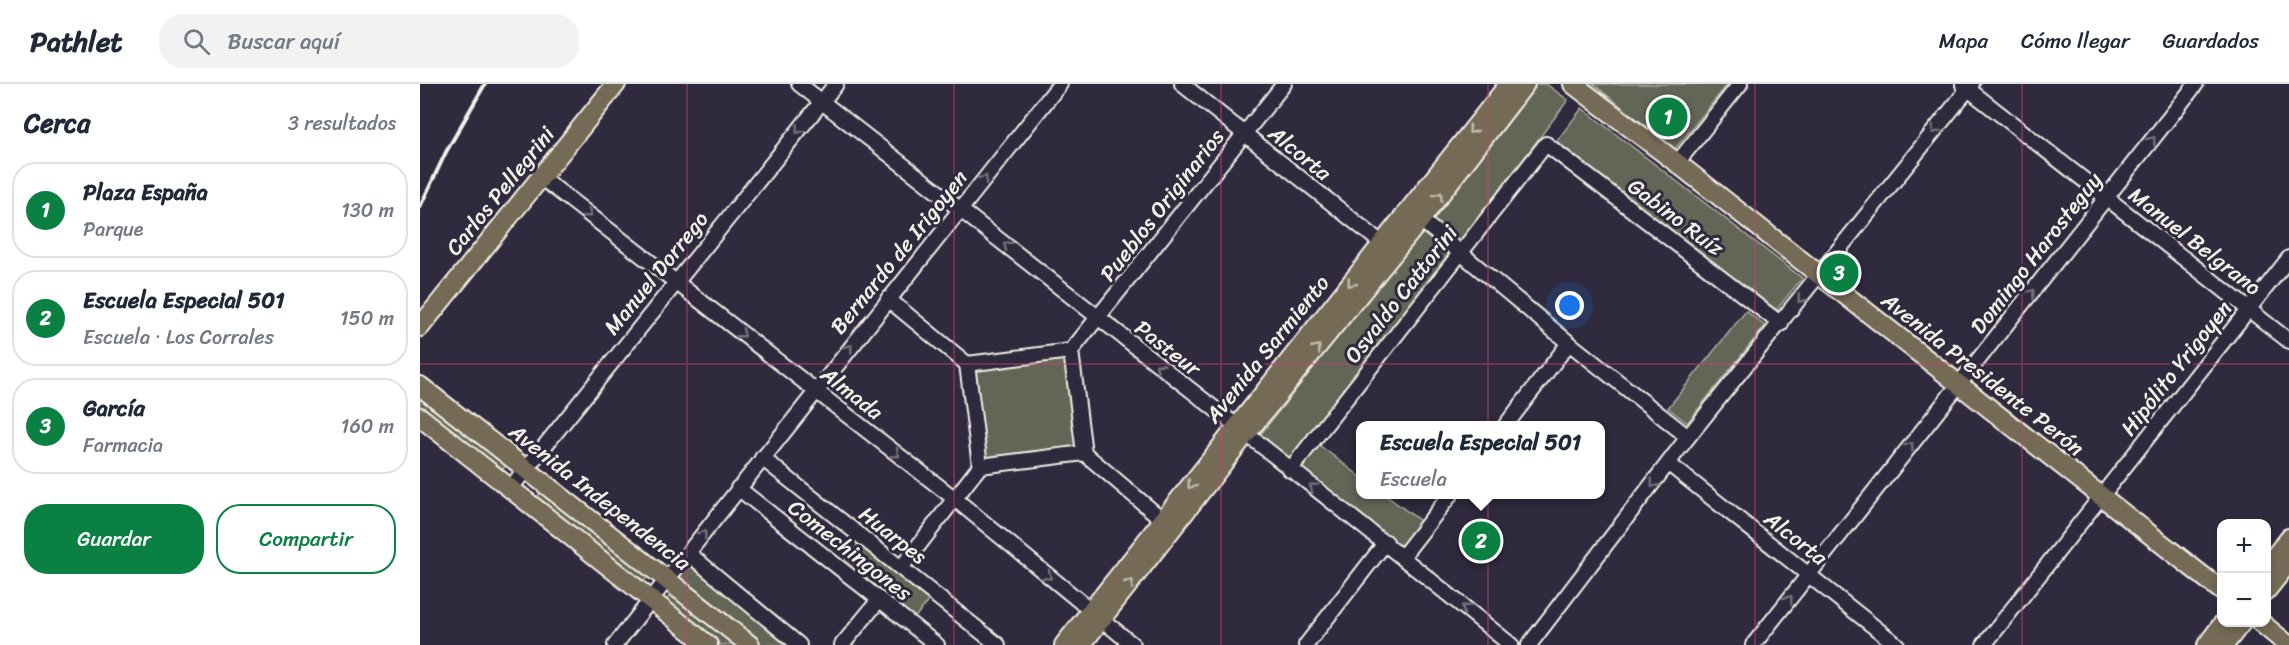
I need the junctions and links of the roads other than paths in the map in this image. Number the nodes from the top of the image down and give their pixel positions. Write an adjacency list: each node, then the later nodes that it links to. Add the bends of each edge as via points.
1 (616, 84): 17 (main road, Carlos Pellegrini)
2 (800, 84): 13 (street, Pasteur)
3 (836, 84): 13 (street, Manuel Dorrego)
4 (1060, 84): 19 (street, Bernardo de Irigoyen, one-way to 4)
5 (1182, 84): 14 (street, Alcorta)
6 (1284, 84): 14 (street, Pueblos Originarios)
7 (1509, 84): 20 (main road, Avenida Sarmiento, one-way to 20)
8 (1525, 84): 20 (main road, Avenida Sarmiento, one-way to 8)
9 (1573, 84): 16 (main road, Avenida Presidente Perón)
10 (1740, 84): 16 (street)
11 (2196, 84): 18 (street, Domingo Harosteguy, one-way to 11)
12 (1967, 86): 18 (street, Manuel Belgrano); 24 (street, one-way to 24)
13 (822, 102): 19 (street, Pasteur); 25 (street, Manuel Dorrego, one-way to 25)
14 (1244, 135): 21 (street, Alcorta); 28 (street, Pueblos Originarios)
15 (1546, 144): 22 (street, Osvaldo Cattorini); 29 (street, Gabino Ruíz)
16 (1677, 163): 24 (main road, Avenida Presidente Perón)
17 (542, 178): 25 (street, Almada, one-way to 25); 30 (main road, Carlos Pellegrini)
18 (2106, 198): 27 (street, Manuel Belgrano); 35 (street, Domingo Harosteguy, one-way to 18)
19 (961, 207): 26 (street, Bernardo de Irigoyen); 28 (street, Pasteur, one-way to 19)
20 (1415, 214): 21 (main road, Avenida Sarmiento); 22 (street)
21 (1388, 249): 40 (main road, Avenida Sarmiento)
22 (1460, 254): 32 (street); 47 (street, Osvaldo Cattorini)
23 (2289, 258): 27 (street, Hipólito Yrigoyen)
24 (1820, 276): 29 (street, one-way to 29); 35 (main road, Avenida Presidente Perón)
25 (675, 281): 37 (street, Almada, one-way to 37); 46 (street, Manuel Dorrego)
26 (888, 299): 34 (street); 37 (street, Bernardo de Irigoyen, one-way to 26)
27 (2249, 310): 31 (street, Manuel Belgrano); 50 (street, Hipólito Yrigoyen)
28 (1098, 320): 33 (street, Pueblos Originarios); 40 (street, Pasteur, one-way to 28)
29 (1781, 324): 41 (street)
30 (420, 327)
31 (2289, 341)
32 (1569, 343): 39 (street); 41 (street)
33 (1071, 351): 34 (street); 42 (street)
34 (967, 364): 45 (street)
35 (1958, 385): 50 (main road, Avenida Presidente Perón); 61 (street, Domingo Harosteguy, one-way to 35)
36 (420, 386): 46 (main road, Avenida Independencia)
37 (815, 391): 43 (street, Bernardo de Irigoyen); 51 (street, Almada, one-way to 51)
38 (420, 417): 49 (main road)
39 (1509, 421)
40 (1240, 431): 47 (street, Pasteur); 53 (main road, Avenida Sarmiento)
41 (1688, 437): 44 (street)
42 (1084, 453): 45 (street); 53 (street)
43 (762, 458): 48 (street, Bernardo de Irigoyen); 60 (street, Huarpes)
44 (1669, 464): 61 (street, Alcorta); 83 (street, one-way to 83)
45 (980, 466): 51 (street)
46 (526, 469): 49 (street, Manuel Dorrego); 62 (main road, Avenida Independencia)
47 (1290, 470): 55 (street, Pasteur, one-way to 47)
48 (738, 488): 56 (street, Bernardo de Irigoyen, one-way to 48); 66 (street, Comechingones)
49 (510, 489): 65 (main road)
50 (2101, 497): 64 (main road, Avenida Presidente Perón); 86 (street, Hipólito Yrigoyen)
51 (955, 499): 60 (street); 67 (street, Almada, one-way to 67)
52 (1448, 499): 57 (street)
53 (1168, 524): 67 (main road, Avenida Sarmiento)
54 (2289, 538): 58 (main road)
55 (1386, 542): 57 (street, Pasteur); 81 (street)
56 (688, 553): 62 (street, Bernardo de Irigoyen); 74 (street)
57 (1402, 557): 82 (street, Pasteur, one-way to 57)
58 (2271, 561)
59 (2289, 562): 63 (main road)
60 (901, 568): 77 (street, Huarpes)
61 (1809, 575): 84 (street, Domingo Harosteguy, one-way to 61); 85 (street, Alcorta)
62 (667, 580): 65 (street, Bernardo de Irigoyen); 73 (main road, Avenida Independencia)
63 (2271, 585)
64 (2217, 587)
65 (651, 600): 71 (street, Bernardo de Irigoyen); 72 (main road)
66 (879, 600): 75 (street); 76 (street, Comechingones)
67 (1096, 615): 78 (main road, Avenida Sarmiento); 79 (main road, Avenida Sarmiento); 80 (street, Almada)
68 (2220, 627): 87 (main road)
69 (2238, 627): 88 (main road)
70 (2266, 627): 89 (main road)
71 (615, 645)
72 (708, 645)
73 (750, 645)
74 (799, 645)
75 (842, 645)
76 (937, 645)
77 (998, 645)
78 (1064, 645)
79 (1081, 645)
80 (1133, 645)
81 (1306, 645)
82 (1511, 645)
83 (1529, 645)
84 (1753, 645)
85 (1897, 645)
86 (1984, 645)
87 (2207, 645)
88 (2224, 645)
89 (2288, 645)

